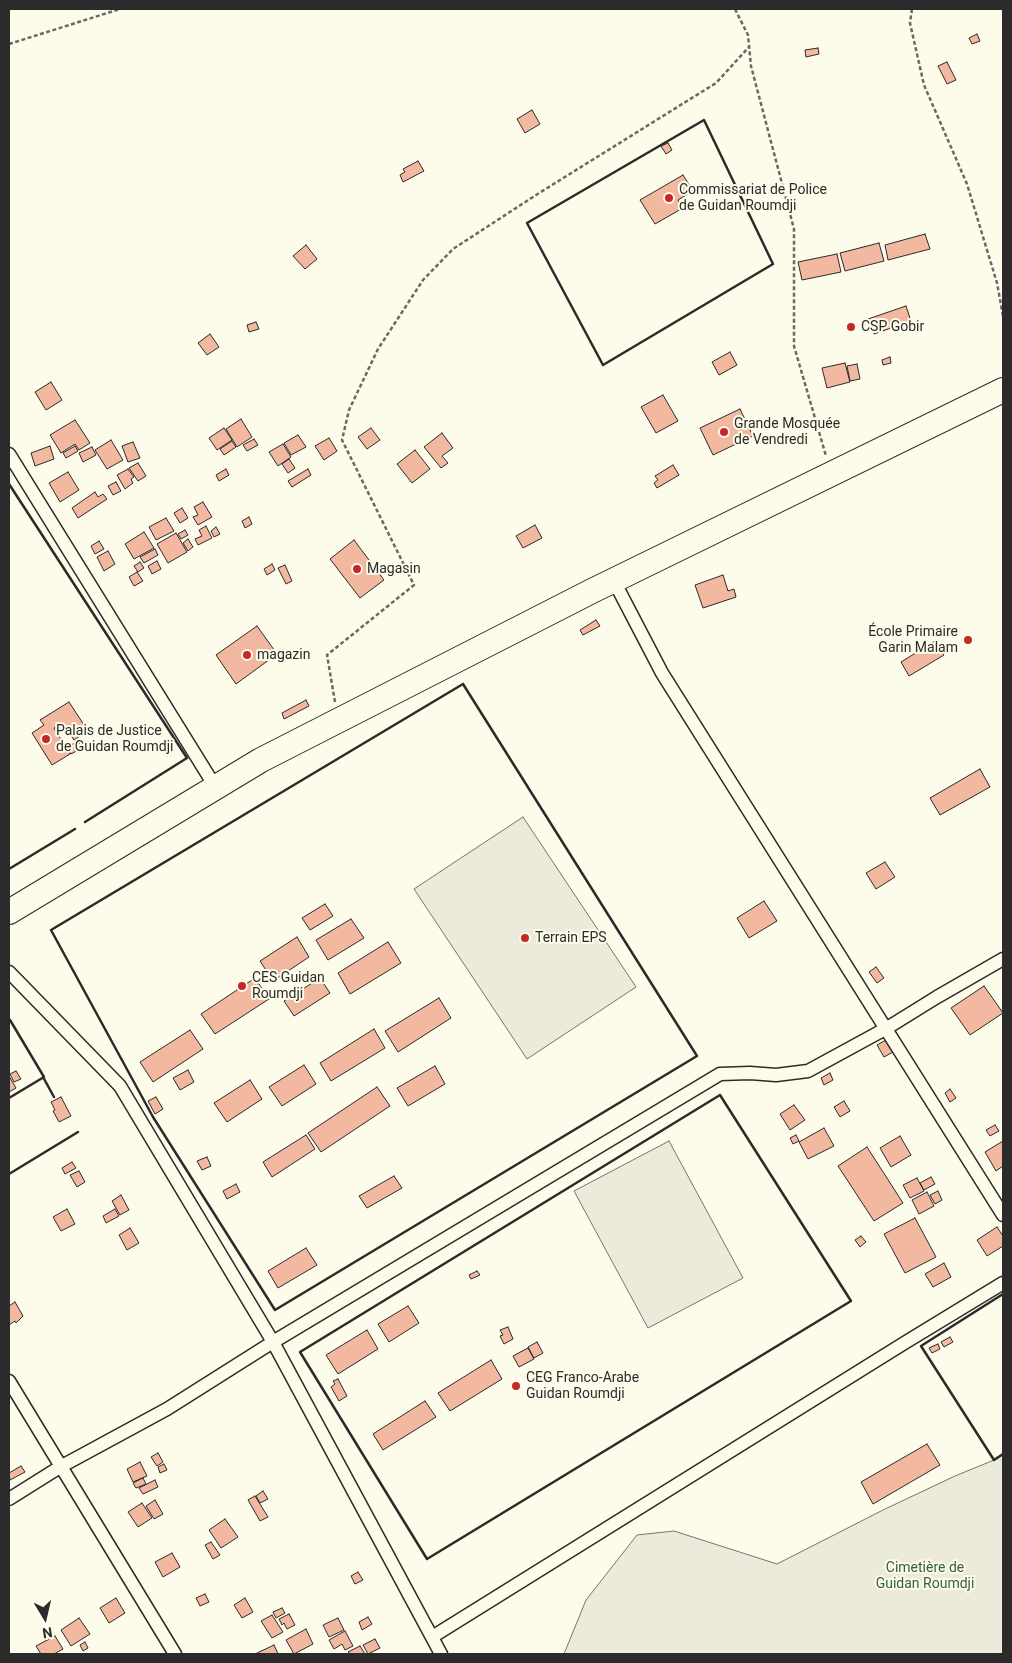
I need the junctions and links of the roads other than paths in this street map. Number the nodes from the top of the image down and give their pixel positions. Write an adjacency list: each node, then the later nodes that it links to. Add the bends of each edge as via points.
1 (1003, 390): 3 (highway)
2 (9, 454): 4 (street)
3 (614, 581): 4 (highway, via 261,760); 8 (street, via 662,673)
4 (216, 788): 5 (highway)
5 (9, 912)
6 (1003, 959): 8 (street)
7 (9, 972): 11 (street, via 120,1086)
8 (887, 1028): 9 (street); 11 (street, via 808,1071 776,1075 720,1074)
9 (1003, 1214)
10 (1003, 1283): 15 (street)
11 (273, 1342): 13 (street, via 167,1408); 15 (street)
12 (9, 1381): 13 (street)
13 (60, 1467): 14 (street); 16 (street)
14 (9, 1499)
15 (432, 1637): 17 (street)
16 (175, 1654)
17 (440, 1654)

